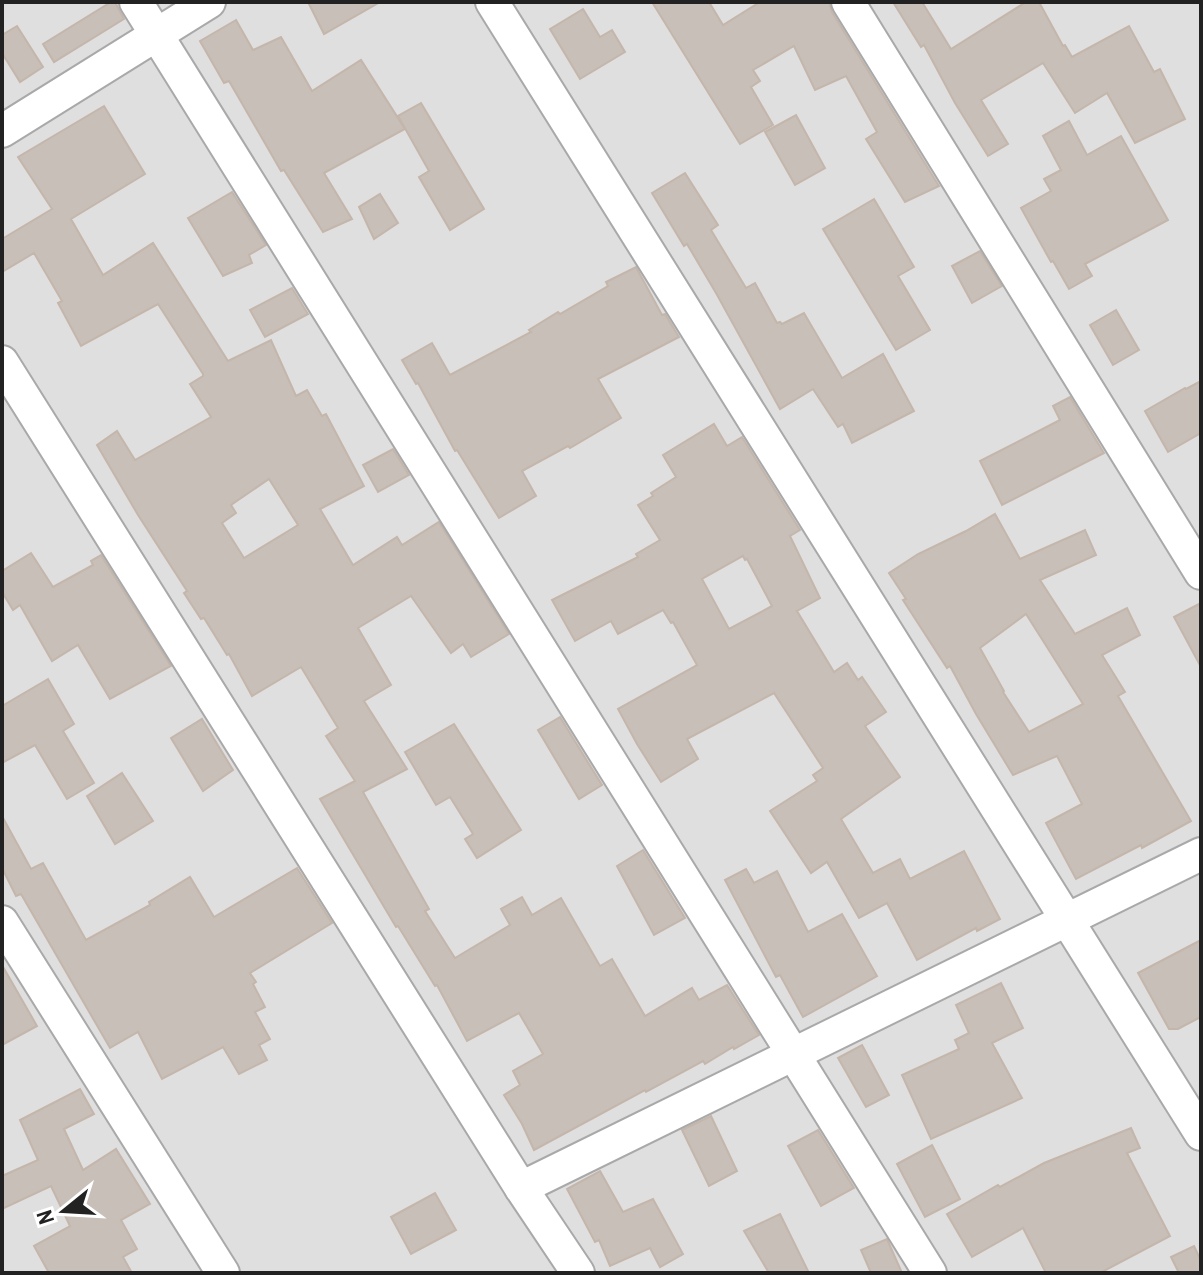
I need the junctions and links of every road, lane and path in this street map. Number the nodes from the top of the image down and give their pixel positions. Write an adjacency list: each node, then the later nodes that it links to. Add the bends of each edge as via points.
1 (136, 2): 5 (street)
2 (209, 2): 5 (street)
3 (492, 2): 10 (street)
4 (848, 2): 8 (street)
5 (157, 35): 6 (street); 12 (street)
6 (2, 131)
7 (2, 362): 14 (street)
8 (1201, 573)
9 (1201, 854): 10 (street)
10 (1068, 920): 12 (street); 13 (street)
11 (2, 922): 15 (street)
12 (794, 1053): 14 (street); 17 (street)
13 (1201, 1134)
14 (521, 1188): 16 (street)
15 (223, 1273)
16 (578, 1273)
17 (930, 1273)

